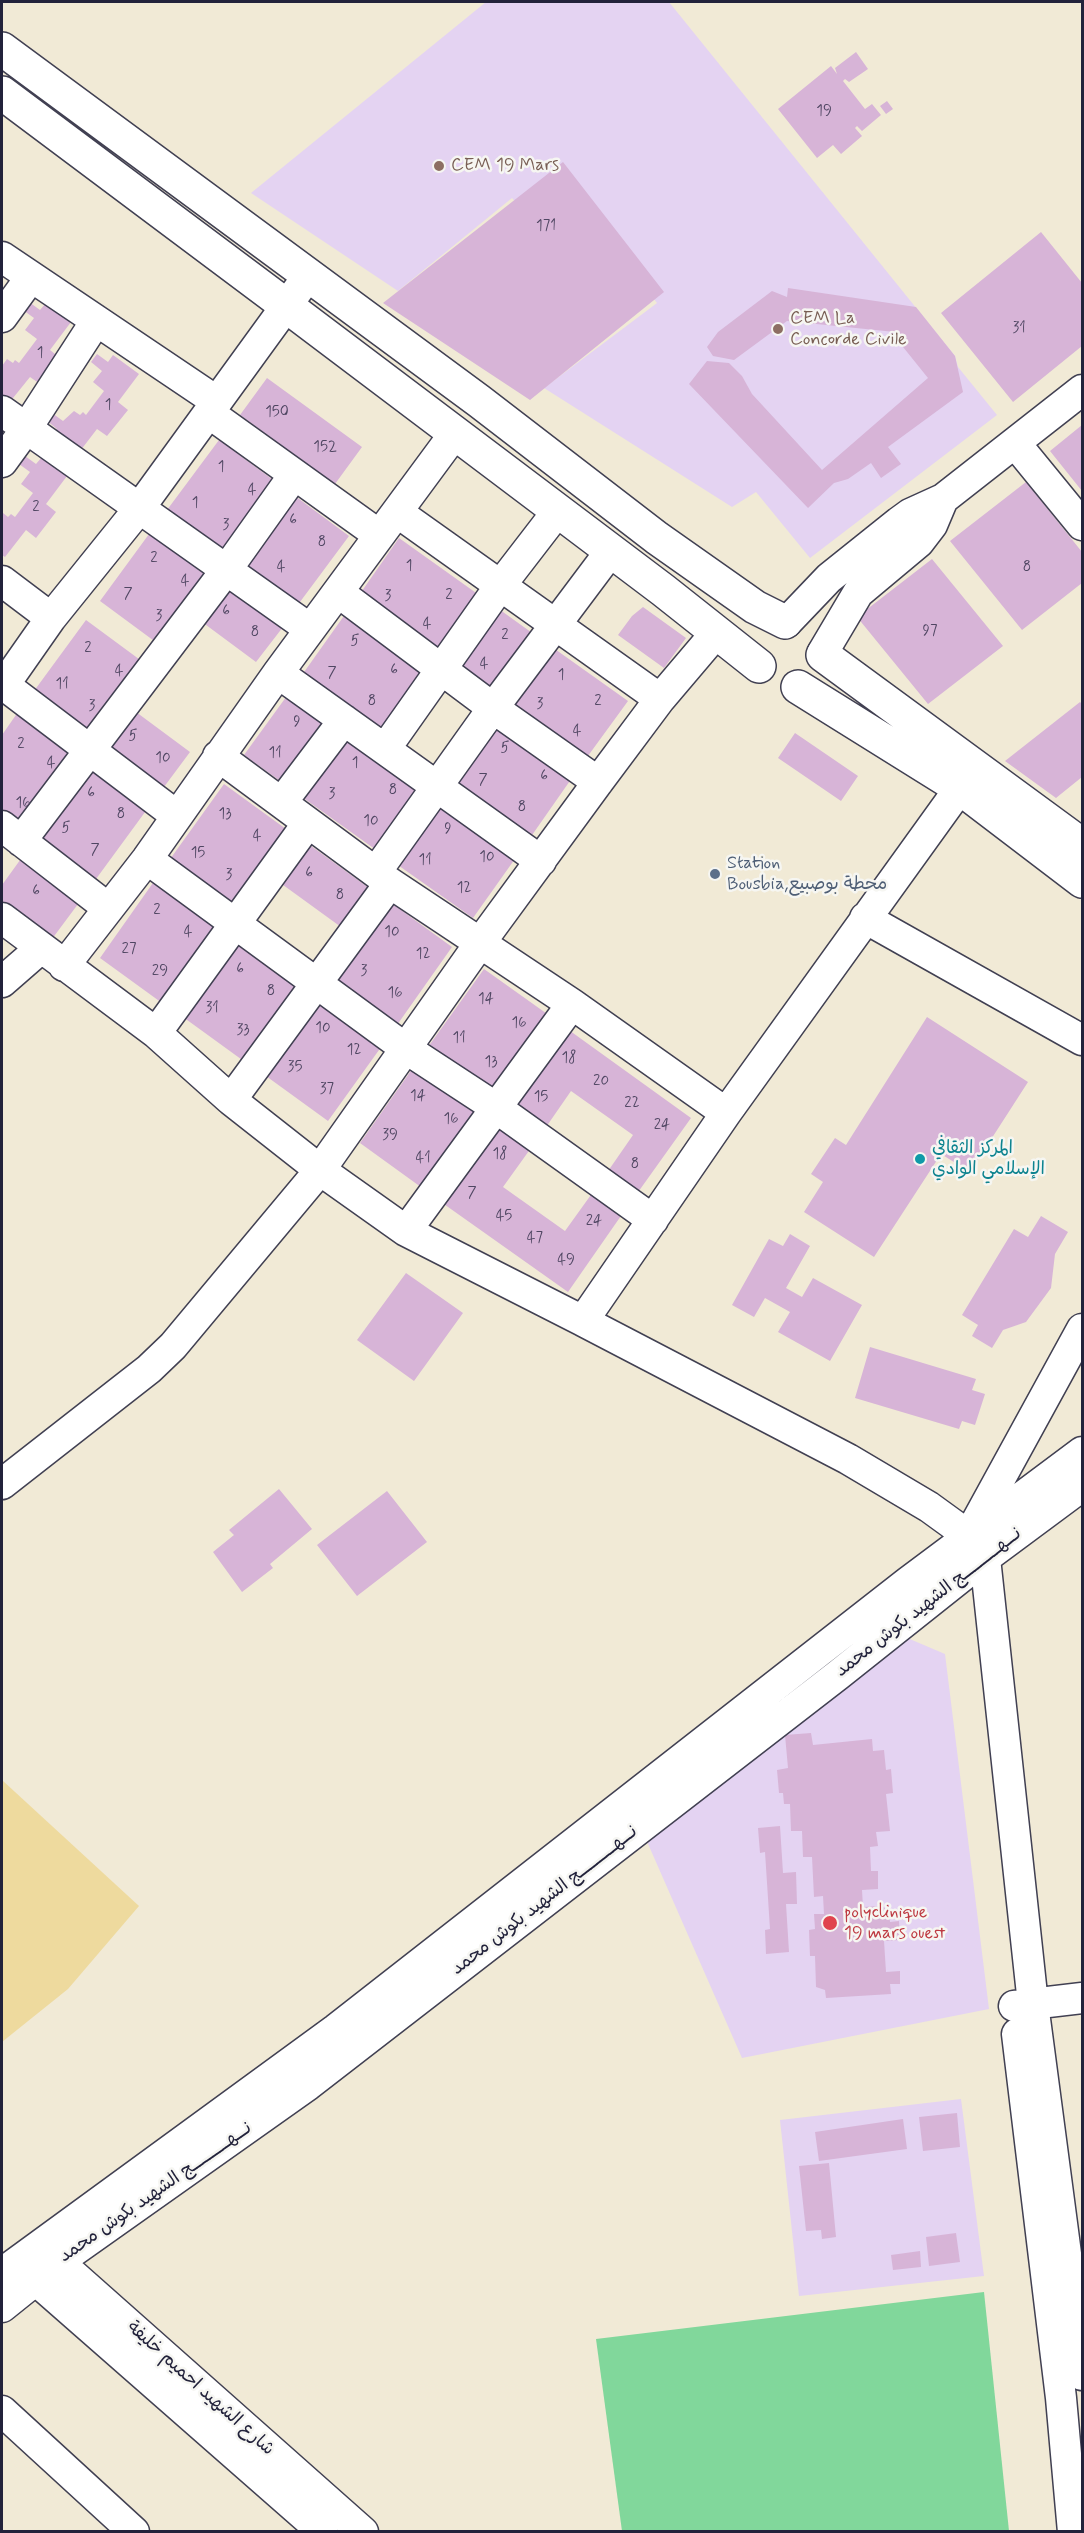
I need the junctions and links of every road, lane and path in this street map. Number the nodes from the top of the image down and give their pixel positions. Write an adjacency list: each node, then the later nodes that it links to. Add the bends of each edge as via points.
1 (2, 49): 4 (main road)
2 (2, 93): 6 (main road)
3 (2, 257): 5 (street)
4 (308, 276): 6 (street); 28 (main road, via 657,538 755,607)
5 (32, 277): 7 (street); 8 (street)
6 (288, 306): 10 (street); 13 (main road)
7 (2, 317)
8 (96, 321): 10 (street); 12 (street)
9 (1083, 390): 14 (street)
10 (212, 407): 16 (street); 18 (street)
11 (2, 411): 12 (street)
12 (26, 429): 15 (street); 18 (street)
13 (455, 434): 19 (main road); 20 (street)
14 (1015, 443): 17 (street); 21 (street)
15 (2, 462)
16 (294, 474): 20 (street); 23 (street)
17 (943, 499): 28 (street, via 904,518 830,579); 32 (street, via 924,536 858,593)
18 (138, 510): 23 (street); 27 (street)
19 (557, 512): 22 (main road); 25 (street)
20 (388, 523): 25 (street); 26 (street)
21 (1083, 525)
22 (610, 552): 29 (street); 31 (main road)
23 (227, 569): 30 (street); 42 (street)
24 (2, 581): 27 (street)
25 (500, 586): 29 (street); 34 (street)
26 (338, 592): 30 (street); 34 (street)
27 (51, 618): 36 (street)
28 (786, 622): 32 (main road, via 815,633); 33 (main road, via 767,630 761,638)
29 (556, 626): 38 (street); 39 (street)
30 (310, 629): 35 (street)
31 (716, 633): 33 (main road); 38 (street)
32 (823, 653): 37 (main road, via 819,672); 51 (main road)
33 (759, 666): 37 (main road, via 779,686)
34 (442, 669): 39 (street); 41 (street)
35 (278, 673): 40 (street); 43 (street)
36 (3, 687): 42 (street)
37 (798, 687): 46 (main road)
38 (660, 699): 44 (street)
39 (493, 708): 44 (street); 45 (street)
40 (344, 720): 41 (street); 47 (street)
41 (385, 749): 45 (street)
42 (90, 751): 48 (street); 50 (street)
43 (219, 756): 47 (street); 48 (street)
44 (598, 782): 53 (street)
45 (437, 786): 53 (street); 54 (street)
46 (960, 788): 55 (main road); 58 (street)
47 (282, 802): 49 (street)
48 (177, 816): 52 (street)
49 (308, 823): 54 (street); 59 (street)
50 (11, 833): 56 (street)
51 (1083, 845)
52 (147, 859): 56 (street); 59 (street)
53 (541, 861): 60 (street)
54 (383, 878): 60 (street); 64 (street)
55 (1083, 881)
56 (108, 909): 62 (street)
57 (2, 918): 61 (street)
58 (865, 918): 67 (street); 71 (street)
59 (233, 924): 64 (street); 66 (street)
60 (480, 943): 65 (street); 68 (street)
61 (41, 948): 62 (street); 63 (street)
62 (64, 966): 66 (street)
63 (2, 982)
64 (319, 983): 68 (street); 69 (street)
65 (572, 1004): 70 (street); 71 (street)
66 (156, 1033): 69 (street)
67 (1083, 1040)
68 (405, 1048): 70 (street); 72 (street)
69 (231, 1100): 72 (street)
70 (495, 1107): 73 (street); 74 (street)
71 (726, 1113): 73 (street)
72 (320, 1170): 74 (street); 78 (street, via 173,1346)
73 (653, 1220): 75 (street)
74 (406, 1231): 75 (street)
75 (583, 1321): 80 (street, via 848,1459 929,1507)
76 (1083, 1329): 80 (street)
77 (1083, 1452): 80 (street, نـــهـــــــــــج الشهيد بكوش محمد)
78 (2, 1484)
79 (1083, 1486): 80 (street, نـــهـــــــــــج الشهيد بكوش محمد)
80 (967, 1554): 82 (street); 84 (street, نـــهـــــــــــج الشهيد بكوش محمد, via 838,1675 308,2085)
81 (1083, 1998): 82 (street)
82 (1023, 2005): 83 (street); 91 (street)
83 (1070, 2176): 86 (street)
84 (30, 2264): 85 (street, نـــهـــــــــــج الشهيد بكوش محمد); 89 (street, شارع الشهيد احميم خليفة); 90 (street, شارع الشهيد احميم خليفة)
85 (2, 2307)
86 (1082, 2363)
87 (2, 2411): 88 (street)
88 (134, 2532)
89 (323, 2532)
90 (363, 2532)
91 (1073, 2532)

